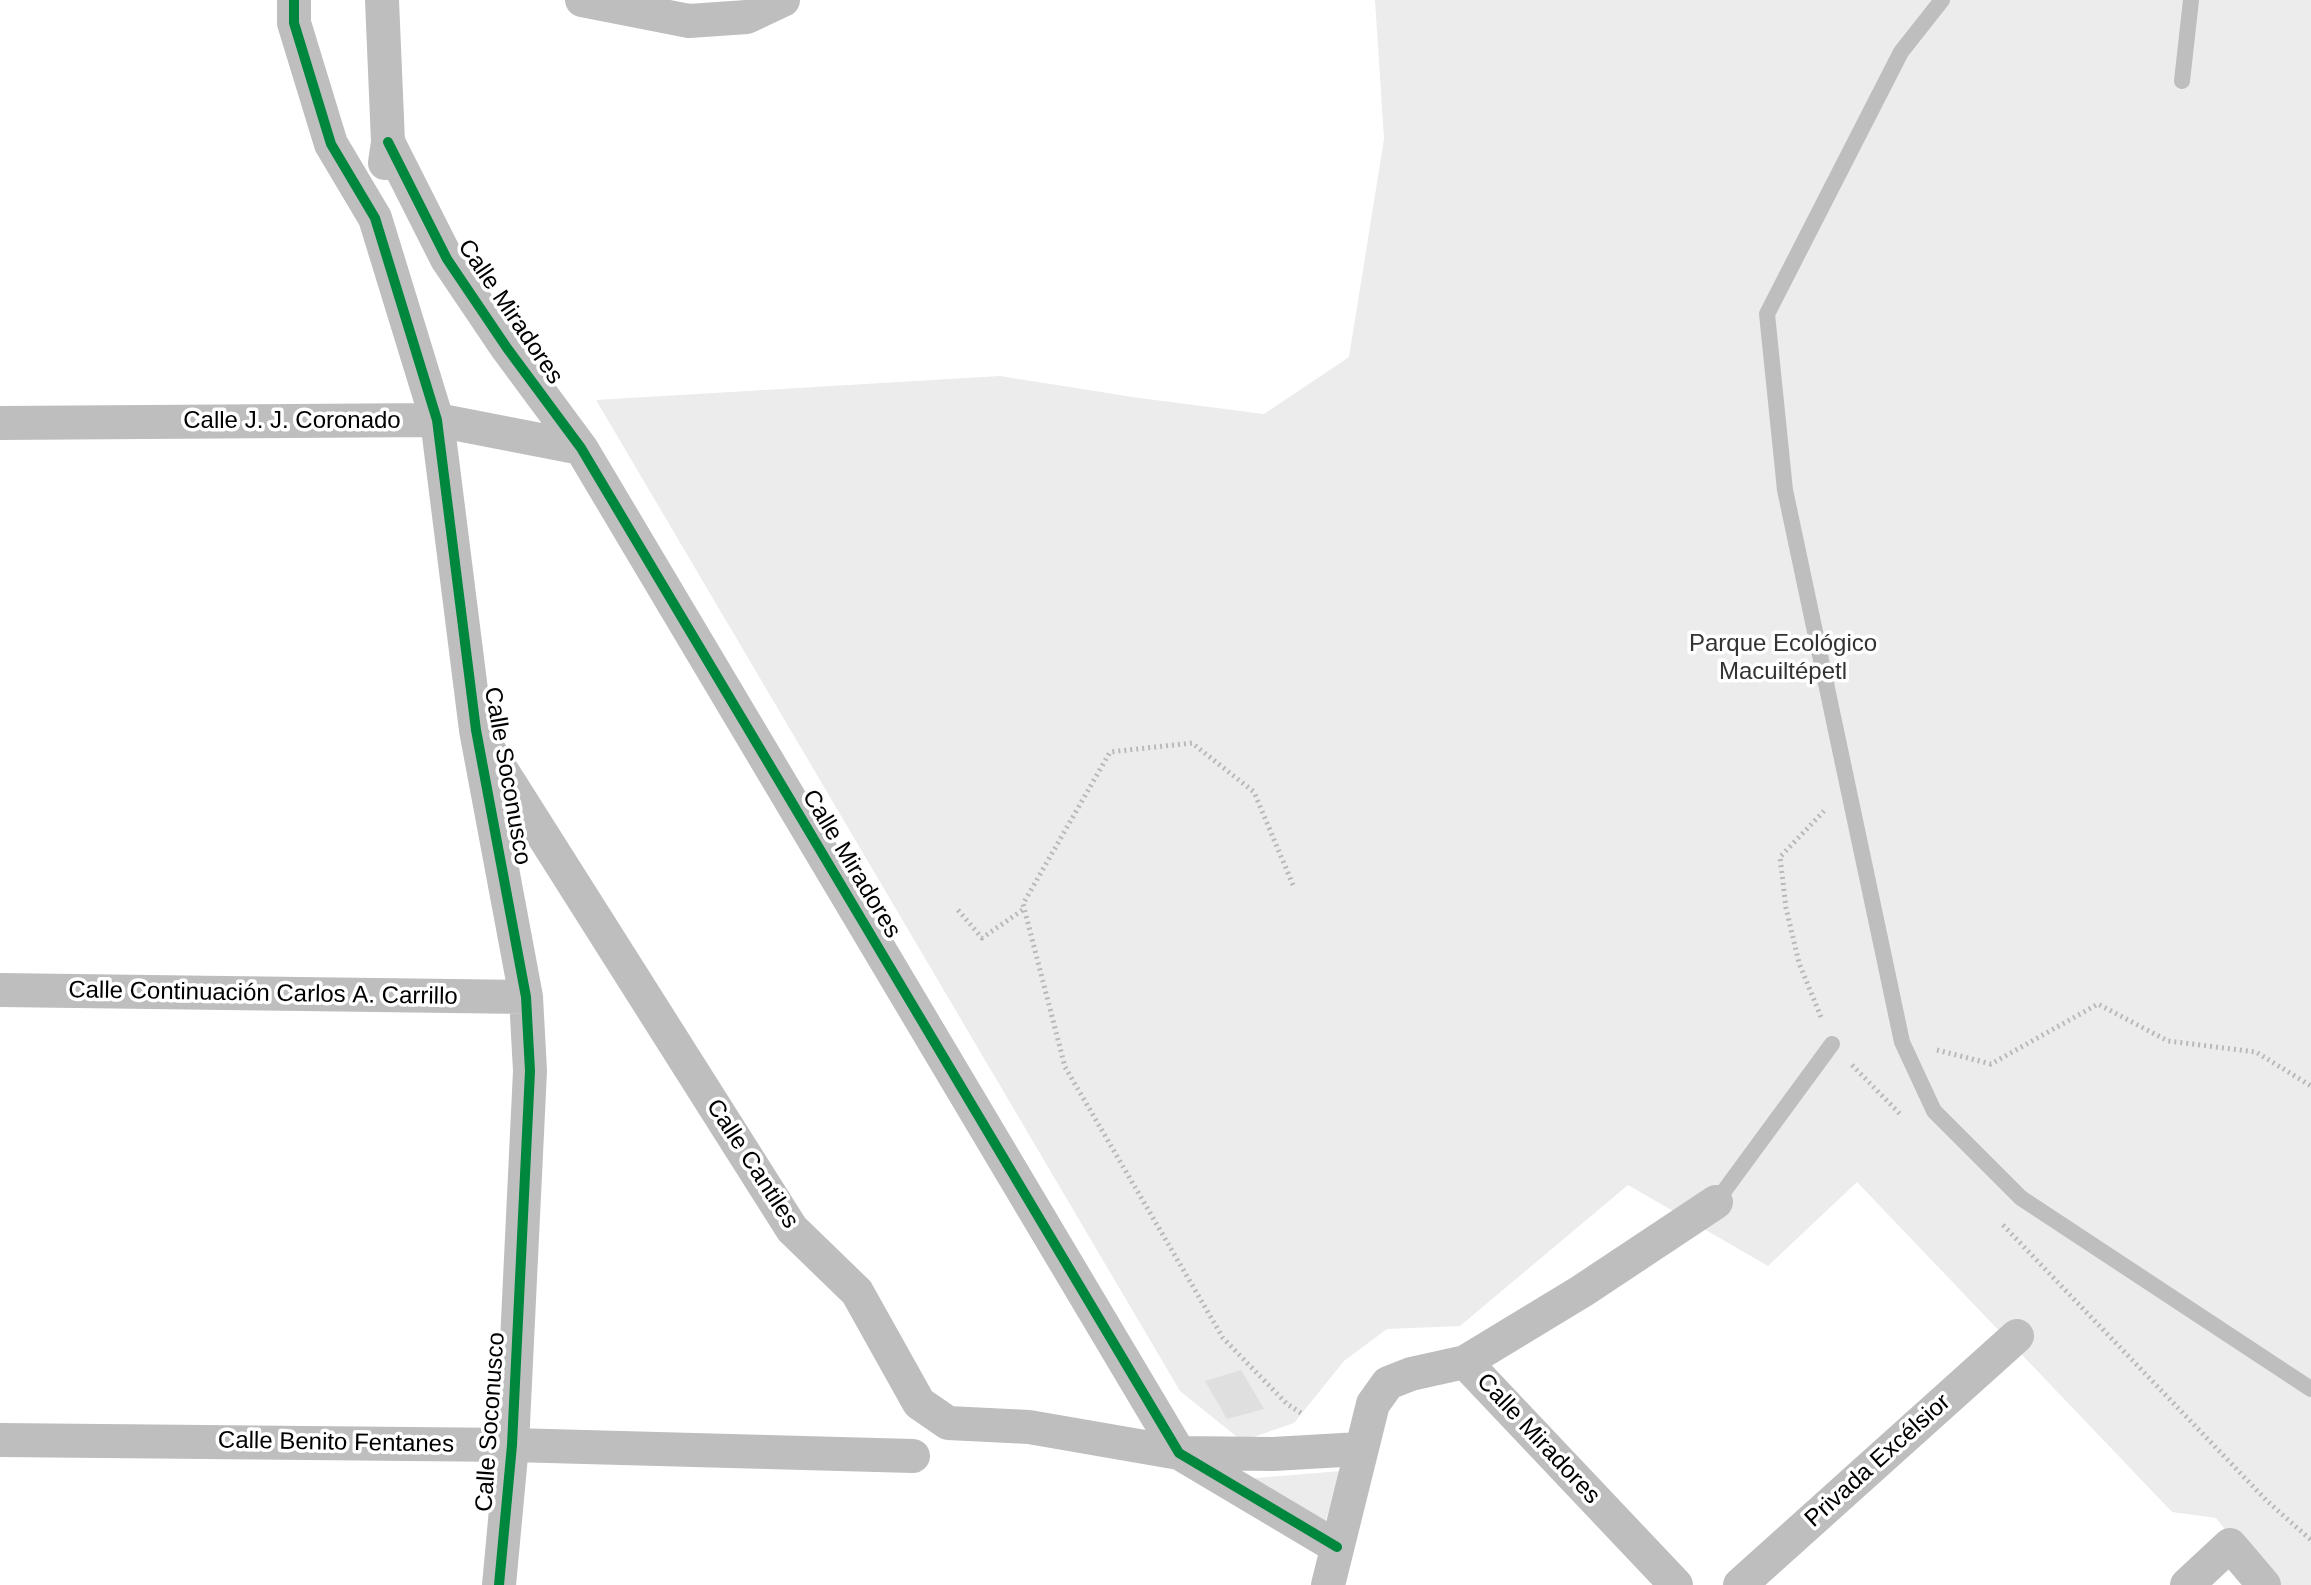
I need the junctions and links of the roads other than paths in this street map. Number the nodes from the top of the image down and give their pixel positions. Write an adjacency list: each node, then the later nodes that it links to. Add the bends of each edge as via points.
1 (294, 0): 9 (street, Calle Soconusco, via 294,23 331,144)
2 (382, 0): 8 (street, Calle Soconusco)
3 (582, 0): 4 (street, via 689,21 747,17)
4 (783, 0)
5 (1942, 0): 20 (lane, via 1901,52 1767,314 1785,490 1902,1042 1934,1111 2021,1198)
6 (2191, 0): 7 (lane)
7 (2182, 81)
8 (388, 142): 9 (street, Calle Soconusco); 12 (street, Calle Miradores, via 447,259)
9 (375, 218): 10 (street, Calle Soconusco)
10 (437, 420): 11 (street, Calle J. J. Coronado); 12 (street, Calle J. J. Coronado); 13 (street, Calle Soconusco)
11 (0, 423)
12 (581, 448): 24 (street, Calle Miradores)
13 (476, 730): 15 (street, Calle Soconusco); 24 (street, Calle Cantiles, via 792,1229 857,1292 919,1403 948,1423 1029,1427)
14 (0, 990): 15 (street, Calle Continuación Carlos A. Carrillo)
15 (526, 997): 22 (street, Calle Soconusco, via 530,1071)
16 (1832, 1044): 17 (lane)
17 (1716, 1202): 19 (street)
18 (2017, 1336): 30 (street, Privada Excélsior)
19 (1465, 1362): 23 (street, Calle Miradores, via 1388,1383 1373,1404); 29 (street, Calle Miradores)
20 (2311, 1389)
21 (0, 1440): 22 (street, Calle Benito Fentanes)
22 (512, 1445): 25 (street, Calle Benito Fentanes); 27 (street, Calle Soconusco)
23 (1360, 1449): 24 (street); 26 (street)
24 (1179, 1453): 26 (street, Calle Miradores)
25 (913, 1456)
26 (1337, 1547): 28 (street)
27 (499, 1585)
28 (1328, 1585)
29 (1676, 1585)
30 (1740, 1585)
31 (2187, 1585): 32 (street, via 2230,1545)
32 (2264, 1585)

